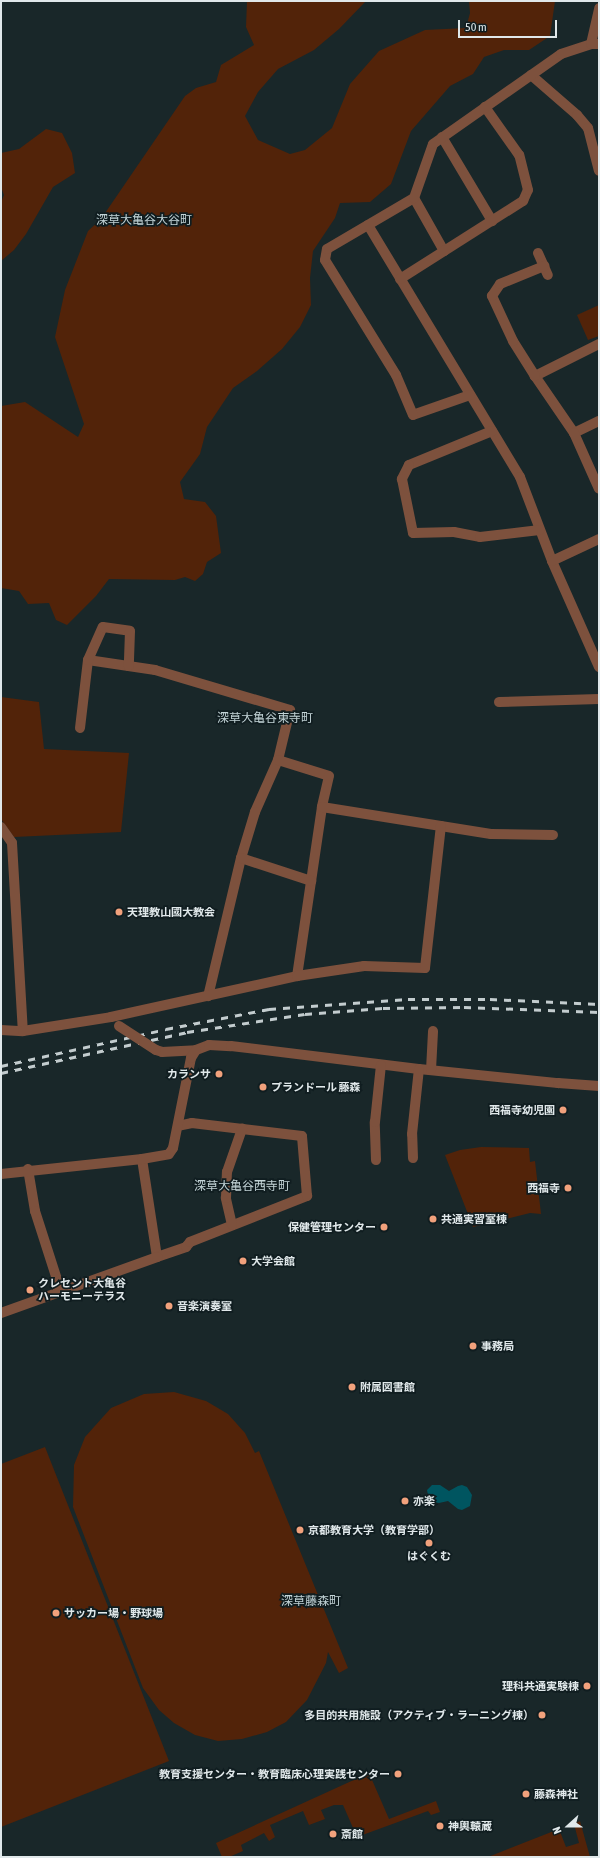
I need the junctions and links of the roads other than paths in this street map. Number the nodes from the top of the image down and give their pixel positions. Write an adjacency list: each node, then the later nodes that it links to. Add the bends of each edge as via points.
1 (599, 8): 2 (street)
2 (595, 44): 3 (street, via 561,54)
3 (531, 75): 4 (street); 6 (street, via 577,115 588,128)
4 (486, 107): 5 (street); 8 (street, via 519,155 528,190 523,201)
5 (442, 137): 7 (street, via 433,144); 8 (street)
6 (599, 171)
7 (414, 198): 9 (street); 10 (street)
8 (492, 221): 10 (street)
9 (368, 225): 12 (street); 15 (street, via 327,249 324,260 396,375 413,415)
10 (444, 251): 12 (street)
11 (538, 253): 14 (street, via 546,270 500,284 492,296 513,341)
12 (400, 279): 15 (street)
13 (599, 344): 14 (street)
14 (535, 376): 18 (street)
15 (470, 395): 17 (street)
16 (599, 422): 18 (street)
17 (492, 431): 20 (street, via 520,477); 20 (street, via 409,465 402,479 413,534 454,532 480,536)
18 (574, 433): 19 (street)
19 (599, 489)
20 (540, 530): 22 (street)
21 (599, 539): 22 (street)
22 (552, 561): 25 (street)
23 (88, 660): 24 (street); 24 (street, via 103,627 130,631); 28 (street)
24 (129, 666): 29 (street, via 155,670 290,710)
25 (599, 666)
26 (599, 699): 27 (street)
27 (500, 702)
28 (80, 728)
29 (278, 760): 30 (street, via 329,776); 34 (street, via 255,812)
30 (322, 807): 31 (street); 35 (street)
31 (441, 826): 33 (street, via 492,834); 36 (street, via 425,968 364,966)
32 (1, 827): 40 (street, via 12,843)
33 (553, 835)
34 (241, 858): 35 (street); 37 (street)
35 (311, 881): 36 (street)
36 (297, 976): 37 (street)
37 (208, 996): 38 (street)
38 (111, 1017): 40 (street); 42 (street, bridge, via 119,1026 156,1050)
39 (1, 1030): 40 (street)
40 (23, 1031)
41 (433, 1031): 45 (street)
42 (196, 1050): 43 (street, via 209,1045 231,1046); 47 (street, via 191,1058)
43 (382, 1064): 44 (street); 51 (street, via 375,1122)
44 (419, 1069): 45 (street); 49 (street, via 412,1134)
45 (431, 1070): 46 (street)
46 (599, 1086)
47 (178, 1126): 48 (street, via 192,1123); 50 (street, via 172,1152 164,1156)
48 (242, 1129): 54 (street, via 227,1172 226,1198); 54 (street, via 302,1136 308,1196)
49 (413, 1158)
50 (142, 1159): 52 (street); 55 (street)
51 (376, 1160)
52 (28, 1170): 53 (street); 56 (street, via 35,1211)
53 (1, 1174)
54 (232, 1225): 55 (street, via 190,1242 186,1247)
55 (156, 1257): 56 (street)
56 (61, 1292): 57 (street)
57 (1, 1313)

